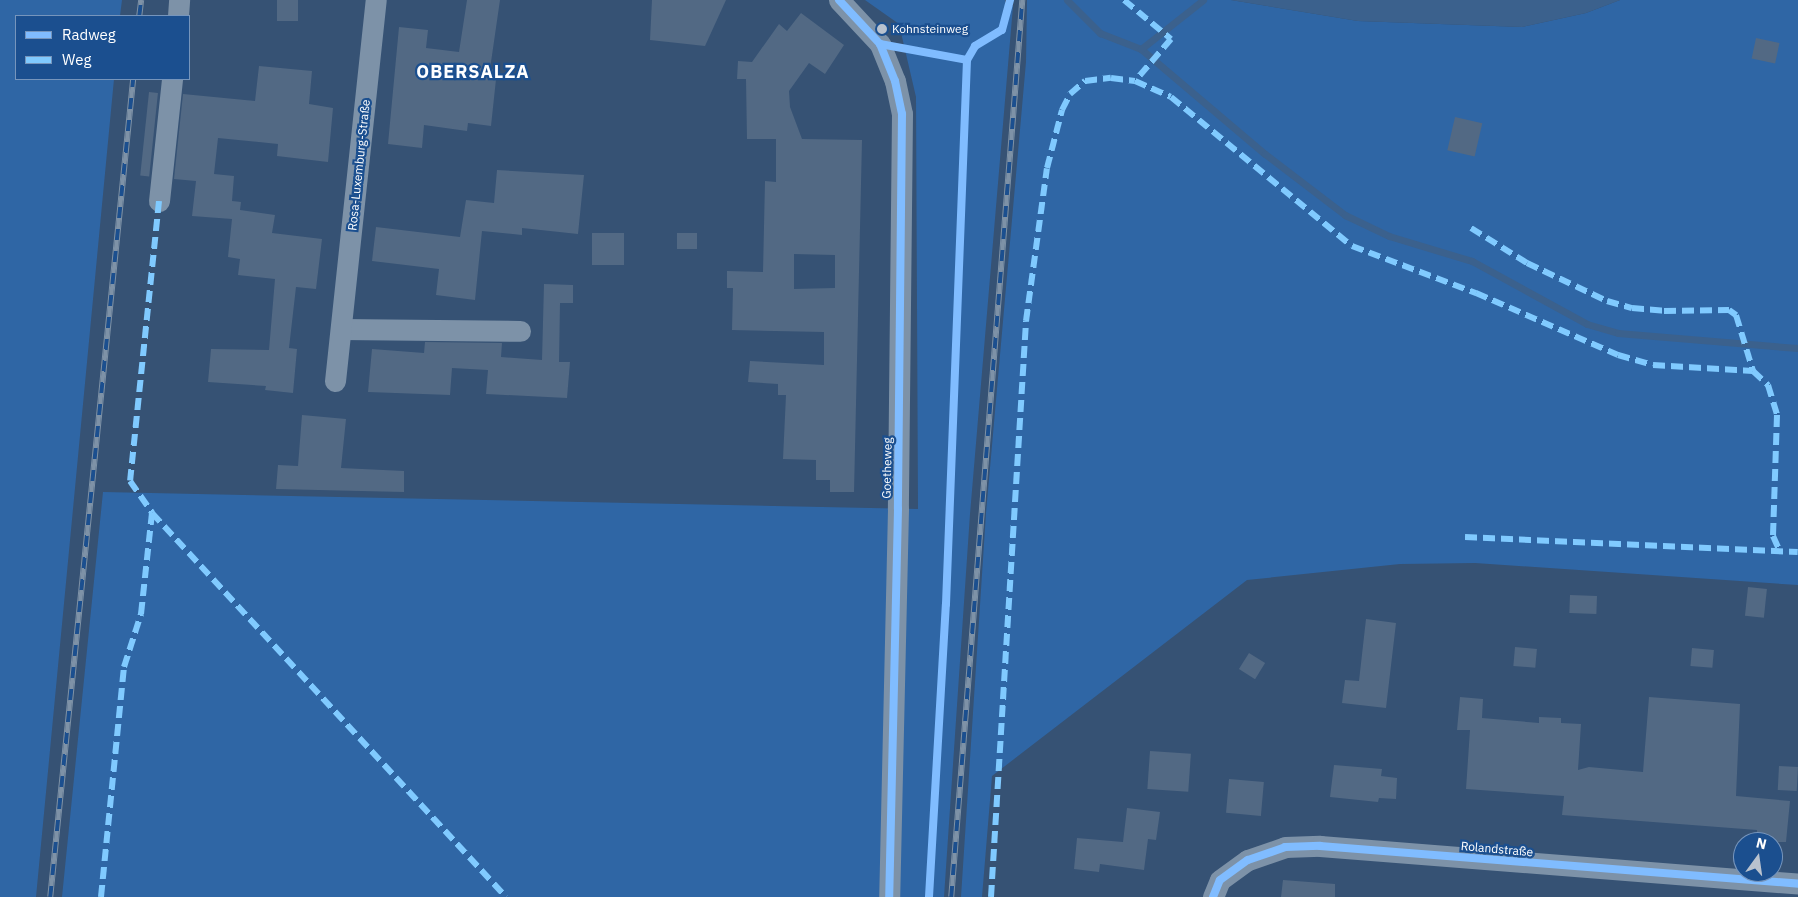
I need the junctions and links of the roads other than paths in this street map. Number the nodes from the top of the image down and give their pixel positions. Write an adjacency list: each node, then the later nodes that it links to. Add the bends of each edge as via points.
1 (179, 0): 4 (street)
2 (376, 0): 7 (street, Rosa-Luxemburg-Straße)
3 (839, 0): 11 (street, Goetheweg, via 880,44 895,81 902,114 898,509)
4 (178, 15)
5 (172, 80): 6 (street)
6 (159, 201)
7 (341, 329): 8 (street); 9 (street, Rosa-Luxemburg-Straße)
8 (520, 331)
9 (335, 381)
10 (1798, 884): 12 (street, Rolandstraße, via 1311,846 1285,847 1248,860 1220,880)
11 (889, 897)
12 (1213, 897)

